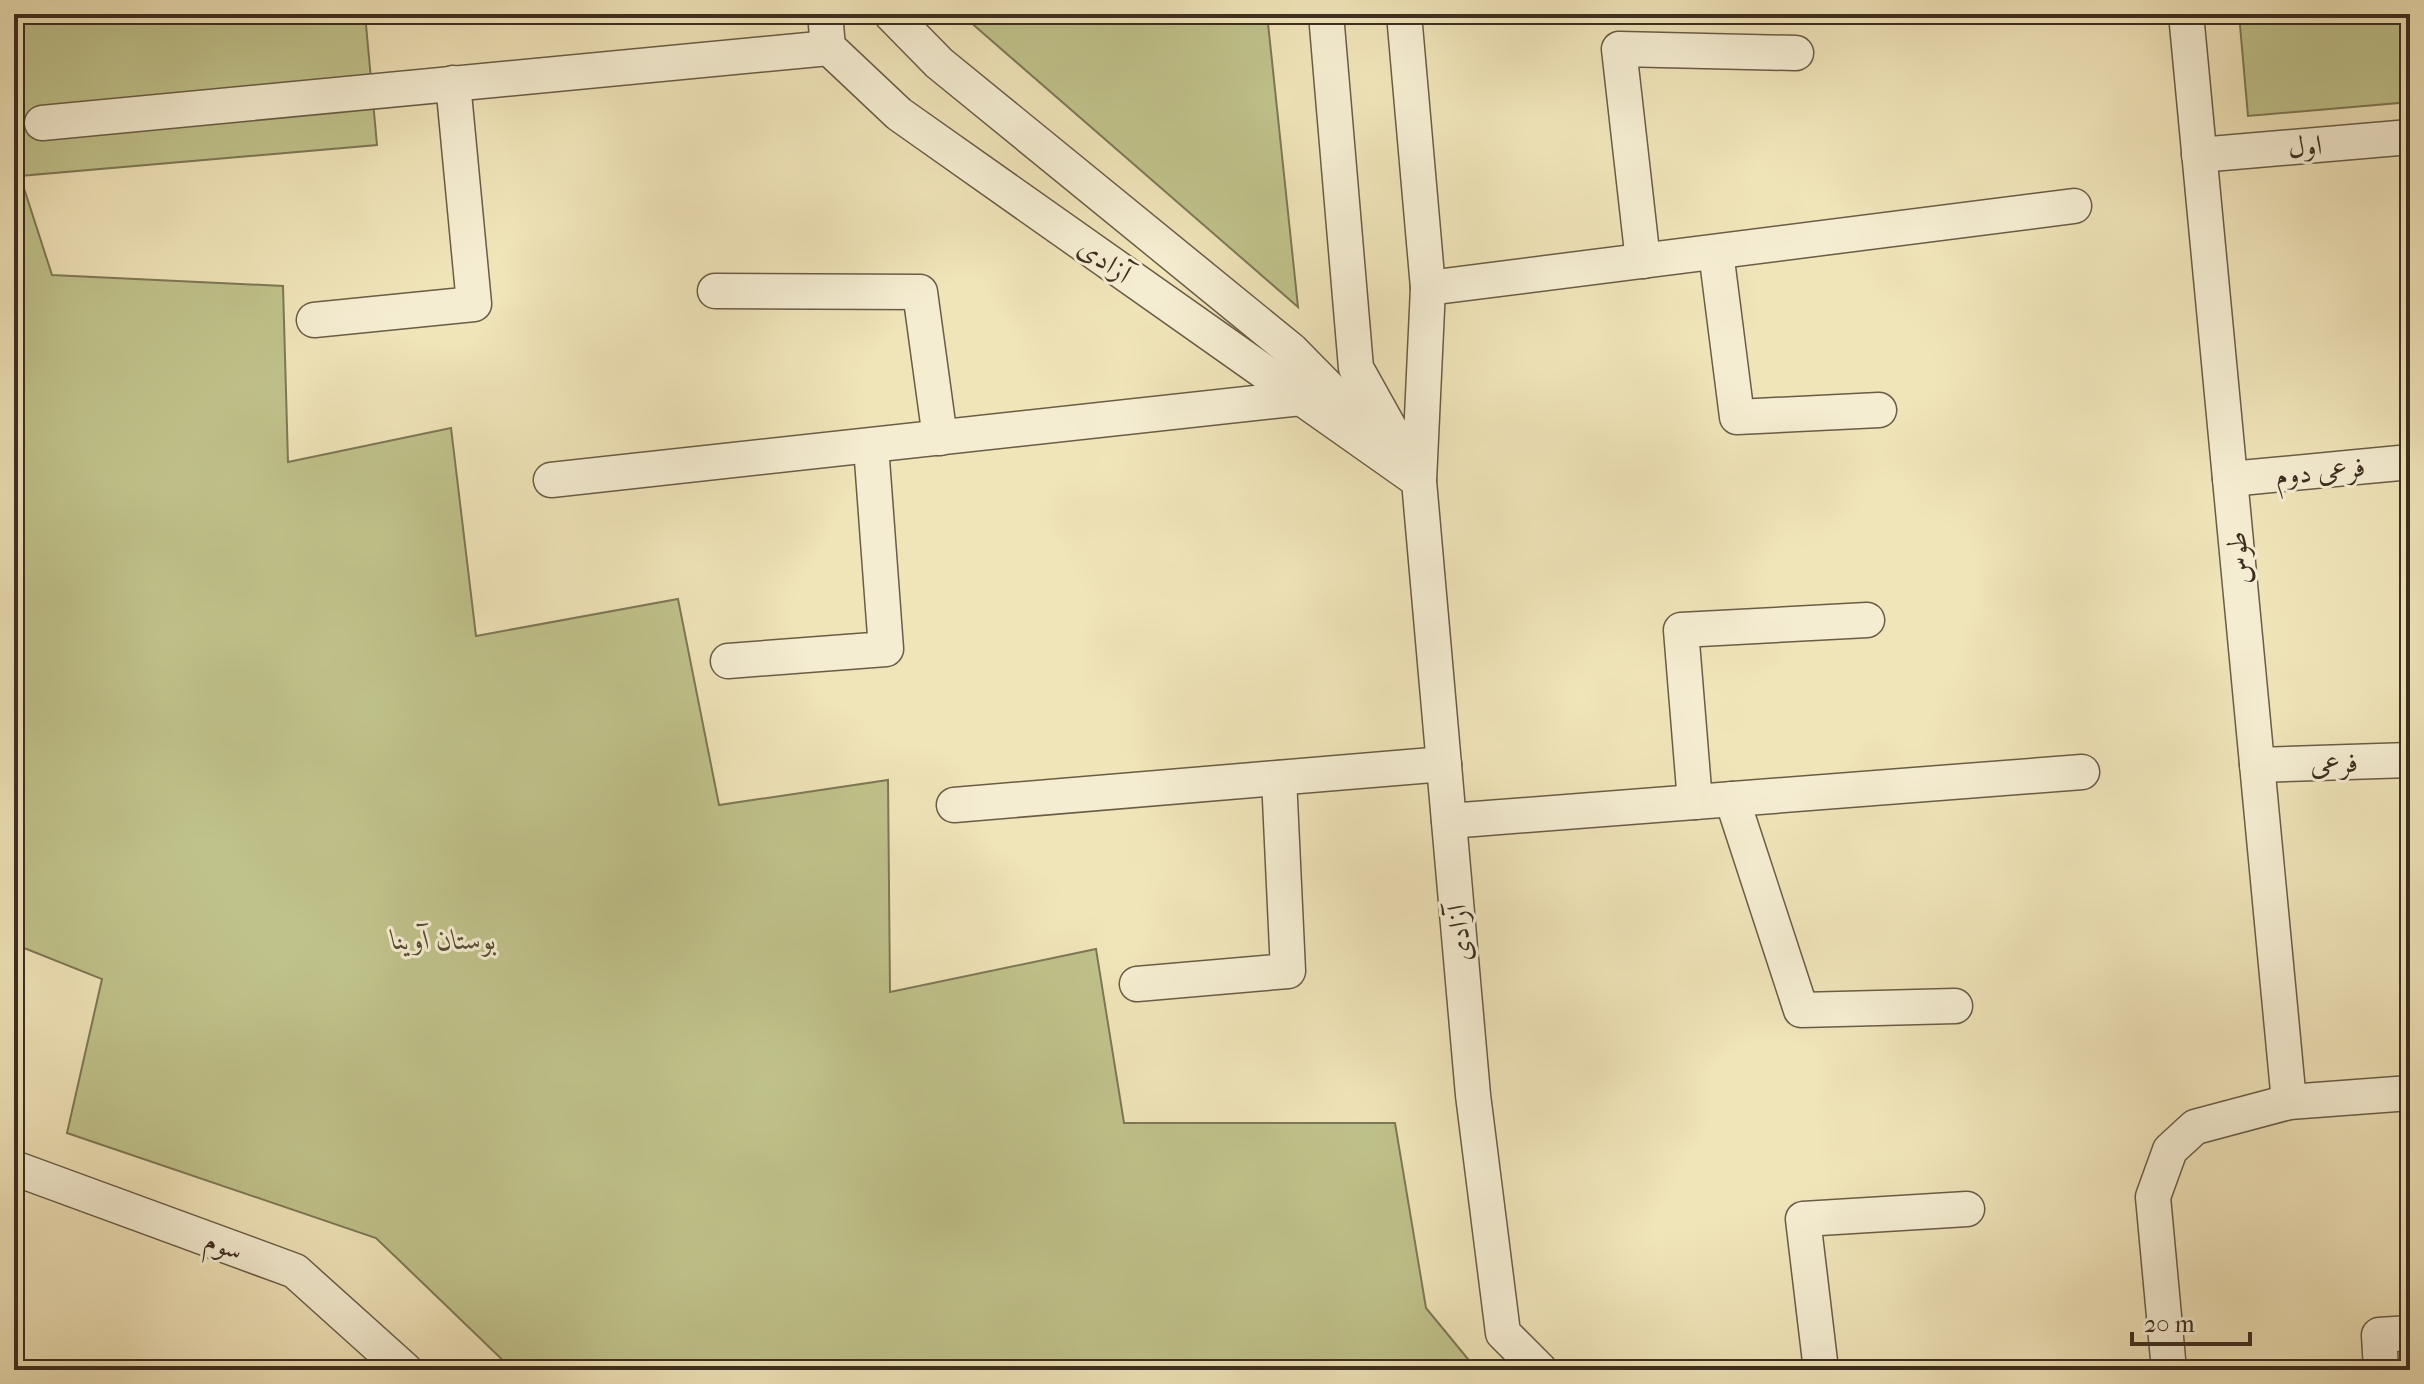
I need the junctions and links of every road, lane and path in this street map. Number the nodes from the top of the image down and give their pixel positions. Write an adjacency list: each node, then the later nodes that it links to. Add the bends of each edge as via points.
1 (825, 14): 6 (street)
2 (891, 14): 25 (street, via 939,63 1291,350)
3 (1326, 14): 25 (street, آزادی, via 1356,368)
4 (1404, 14): 15 (street, آزادی)
5 (2186, 14): 11 (street, طوس)
6 (829, 48): 8 (street); 18 (street, آزادی, via 899,114)
7 (1796, 53): 14 (street, via 1619,49)
8 (453, 83): 9 (street); 17 (street, via 474,304)
9 (42, 123)
10 (2410, 137): 11 (street, اول)
11 (2199, 155): 23 (street, طوس)
12 (2074, 206): 13 (street)
13 (1716, 252): 14 (street); 19 (street, via 1737,417)
14 (1643, 261): 15 (street)
15 (1428, 288): 25 (street, آزادی)
16 (715, 291): 20 (street, via 920,292)
17 (314, 320)
18 (1301, 398): 20 (street); 25 (street, آزادی)
19 (1879, 410)
20 (940, 438): 21 (street)
21 (871, 446): 24 (street); 27 (street, via 886,649)
22 (2410, 462): 23 (street, فرعی دوم)
23 (2230, 479): 30 (street, طوس)
24 (551, 480)
25 (1419, 481): 29 (street, آزادی)
26 (1867, 620): 34 (street, via 1681,630)
27 (728, 661)
28 (2410, 760): 30 (street, فرعی)
29 (1444, 764): 32 (street); 36 (street, آزادی)
30 (2257, 765): 40 (street, طوس)
31 (2082, 772): 33 (street)
32 (1279, 778): 35 (street); 37 (street, via 1288,971)
33 (1732, 799): 34 (street); 38 (street, via 1801,1010)
34 (1695, 802): 36 (street)
35 (954, 805)
36 (1449, 821): 45 (street, آزادی, via 1473,1095 1503,1333)
37 (1137, 984)
38 (1955, 1006)
39 (2410, 1093): 40 (street)
40 (2289, 1102): 47 (street, via 2195,1127 2170,1150 2153,1197)
41 (14, 1168): 44 (street, سوم, via 295,1271)
42 (1967, 1209): 46 (street, via 1803,1219)
43 (2410, 1333): 48 (street, via 2379,1335)
44 (405, 1370)
45 (1540, 1370)
46 (1821, 1370)
47 (2169, 1370)
48 (2381, 1370)

